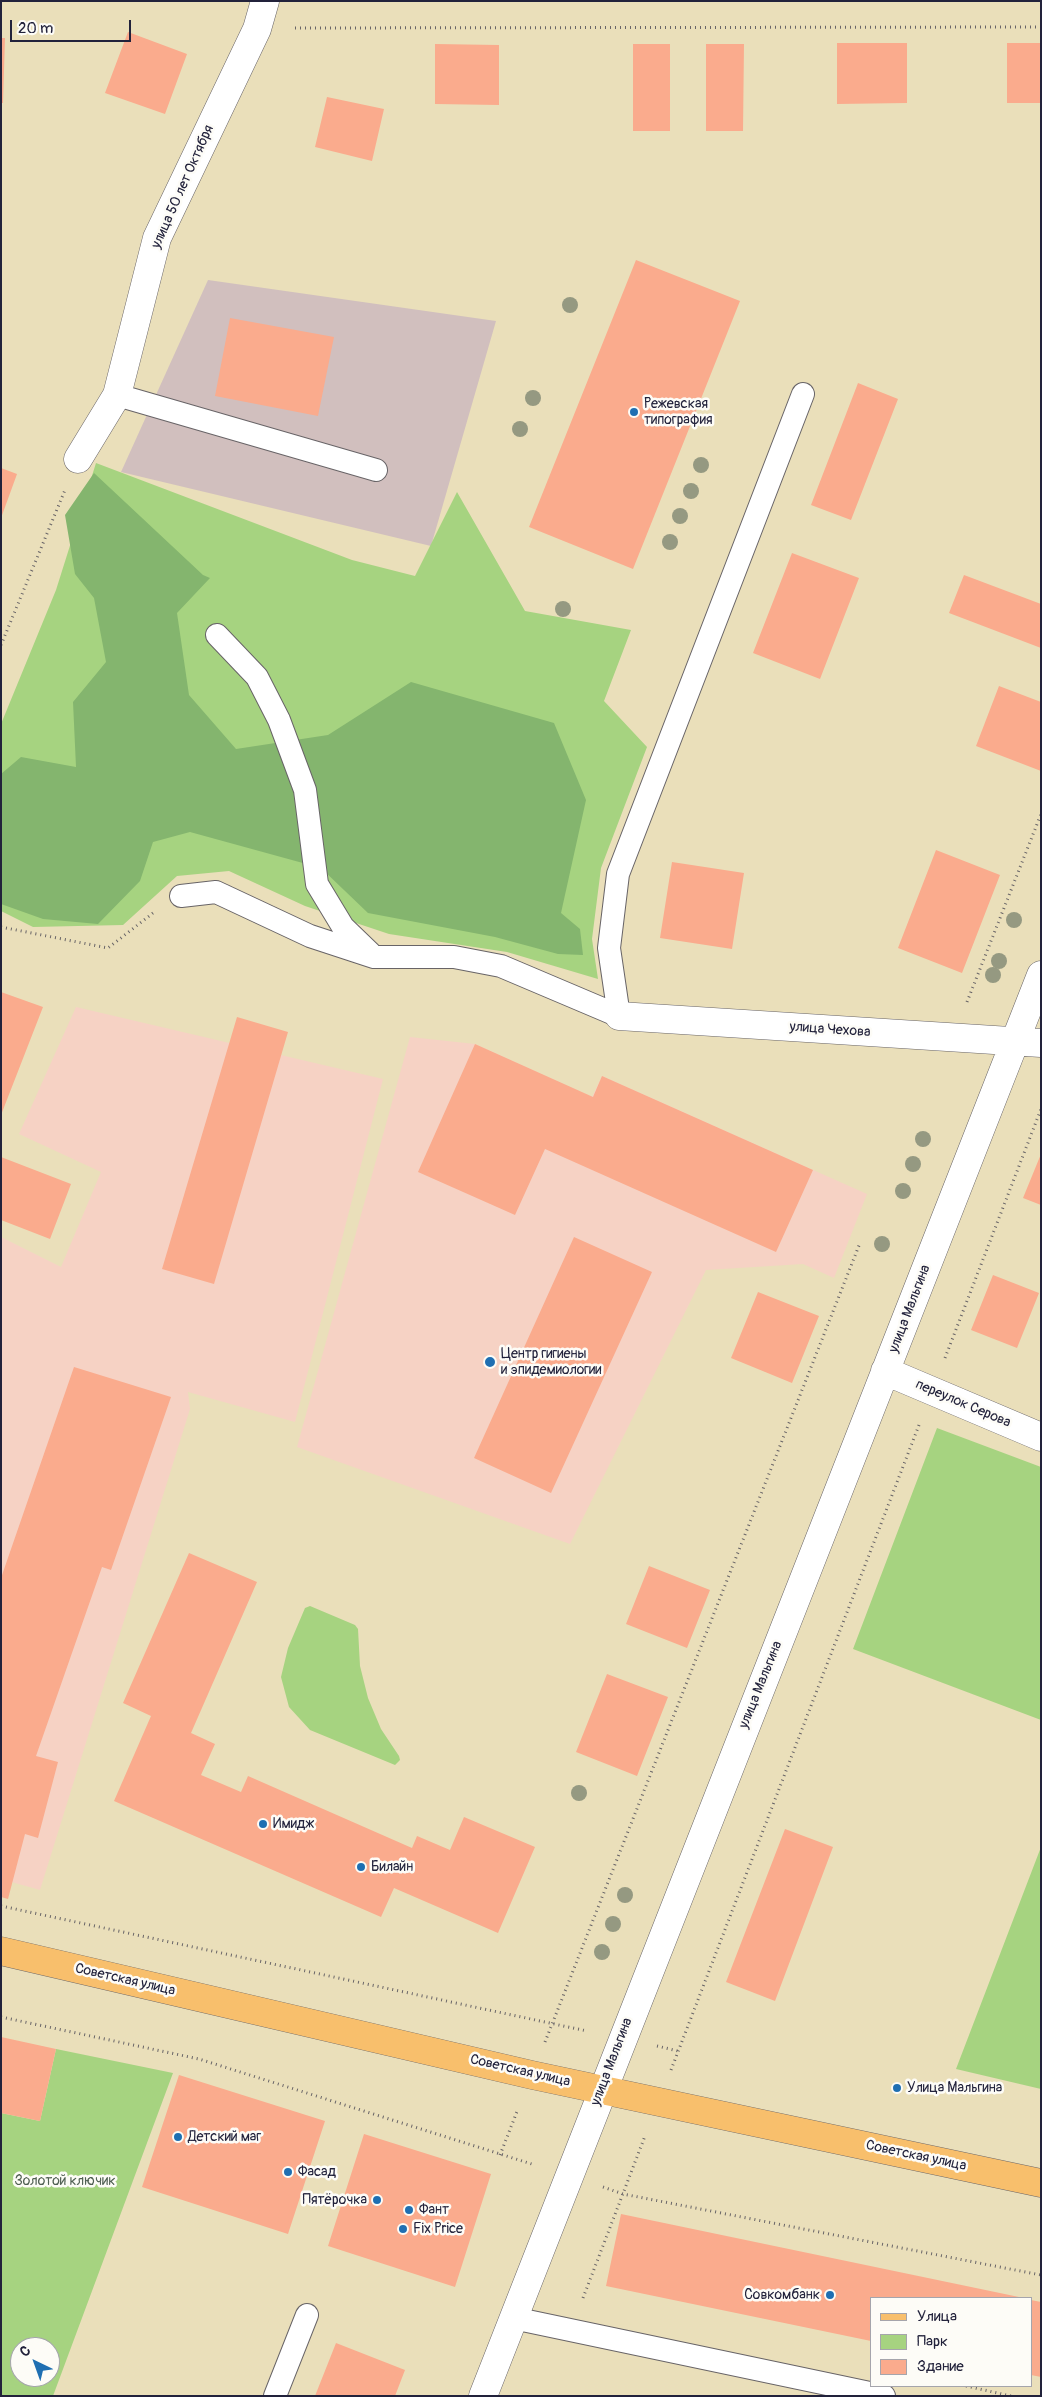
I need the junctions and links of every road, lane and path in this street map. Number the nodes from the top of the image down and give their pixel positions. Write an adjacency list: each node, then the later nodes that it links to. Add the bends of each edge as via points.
1 (265, 1): 3 (street, улица 50 лет Октября)
2 (1041, 27): 3 (path)
3 (256, 28): 5 (street, улица 50 лет Октября, via 157,238)
4 (804, 394): 16 (lane, via 618,874 609,948)
5 (117, 396): 6 (street, улица 50 лет Октября); 7 (lane)
6 (78, 458): 9 (path)
7 (376, 470)
8 (217, 636): 14 (lane, via 257,677 279,720 305,790 317,884 343,927)
9 (1, 645)
10 (1041, 814): 17 (path)
11 (181, 896): 14 (lane, via 216,892 310,936)
12 (156, 911): 13 (path, via 108,948)
13 (1, 928)
14 (374, 957): 16 (lane, via 454,957 501,966)
15 (1041, 975): 18 (street, улица Мальгина)
16 (619, 1016): 17 (street, улица Чехова)
17 (953, 1037): 18 (street, улица Чехова)
18 (1028, 1042): 21 (street, улица Мальгина)
19 (1041, 1109): 22 (path)
20 (860, 1243): 27 (path)
21 (886, 1371): 22 (street, переулок Серова); 28 (street, улица Мальгина)
22 (932, 1391): 23 (street, переулок Серова); 29 (path)
23 (1041, 1437)
24 (1, 1906): 27 (path)
25 (1, 1951): 30 (main road, Советская улица)
26 (1, 2017): 33 (path, via 200,2059)
27 (552, 2024): 28 (path); 30 (path)
28 (622, 2039): 29 (path); 31 (street, улица Мальгина)
29 (678, 2050): 32 (path)
30 (532, 2075): 31 (main road, Советская улица); 33 (path)
31 (602, 2089): 32 (main road, Советская улица); 34 (street, улица Мальгина)
32 (658, 2101): 35 (main road, Советская улица); 36 (path)
33 (500, 2154): 34 (path)
34 (568, 2176): 36 (path); 40 (street, улица Мальгина)
35 (1041, 2182)
36 (623, 2194): 37 (path); 38 (path)
37 (1041, 2275)
38 (582, 2301)
39 (307, 2315): 42 (lane)
40 (513, 2318): 43 (street, улица Мальгина); 44 (lane)
41 (970, 2387): 45 (path)
42 (275, 2396)
43 (483, 2396)
44 (884, 2396)
45 (1011, 2396)

